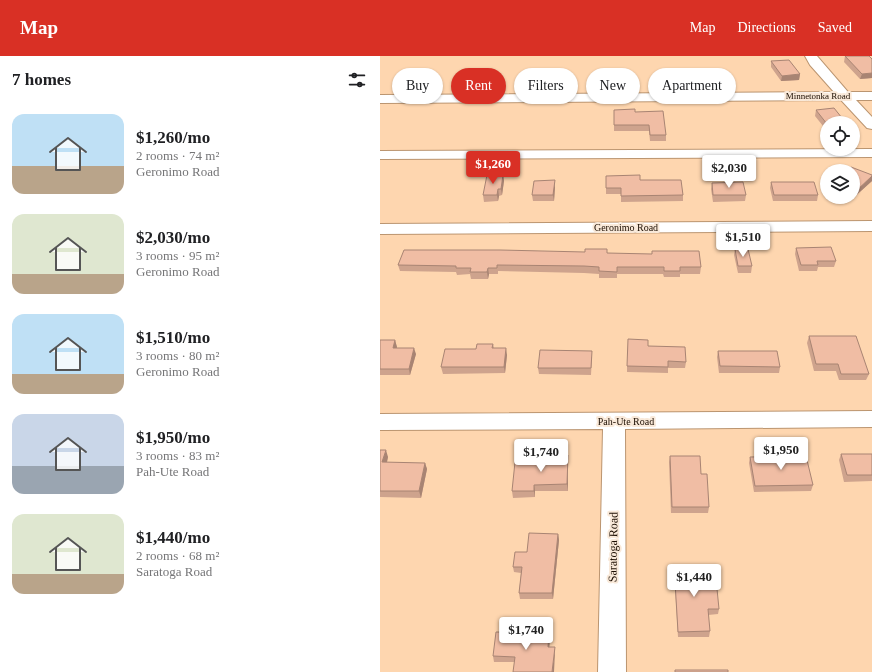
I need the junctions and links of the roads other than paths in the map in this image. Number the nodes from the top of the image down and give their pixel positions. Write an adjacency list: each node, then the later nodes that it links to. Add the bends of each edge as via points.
1 (811, 56): 2 (street)
2 (844, 96): 3 (street, Minnetonka Road); 4 (street, Minnetonka Road); 5 (street)
3 (872, 96)
4 (380, 99)
5 (872, 125)
6 (872, 153): 7 (street)
7 (380, 155)
8 (872, 226): 9 (street, Geronimo Road)
9 (380, 229)
10 (872, 419): 11 (street, Pah-Ute Road)
11 (614, 421): 12 (street, Pah-Ute Road); 13 (street, Saratoga Road)
12 (380, 422)
13 (612, 672)

